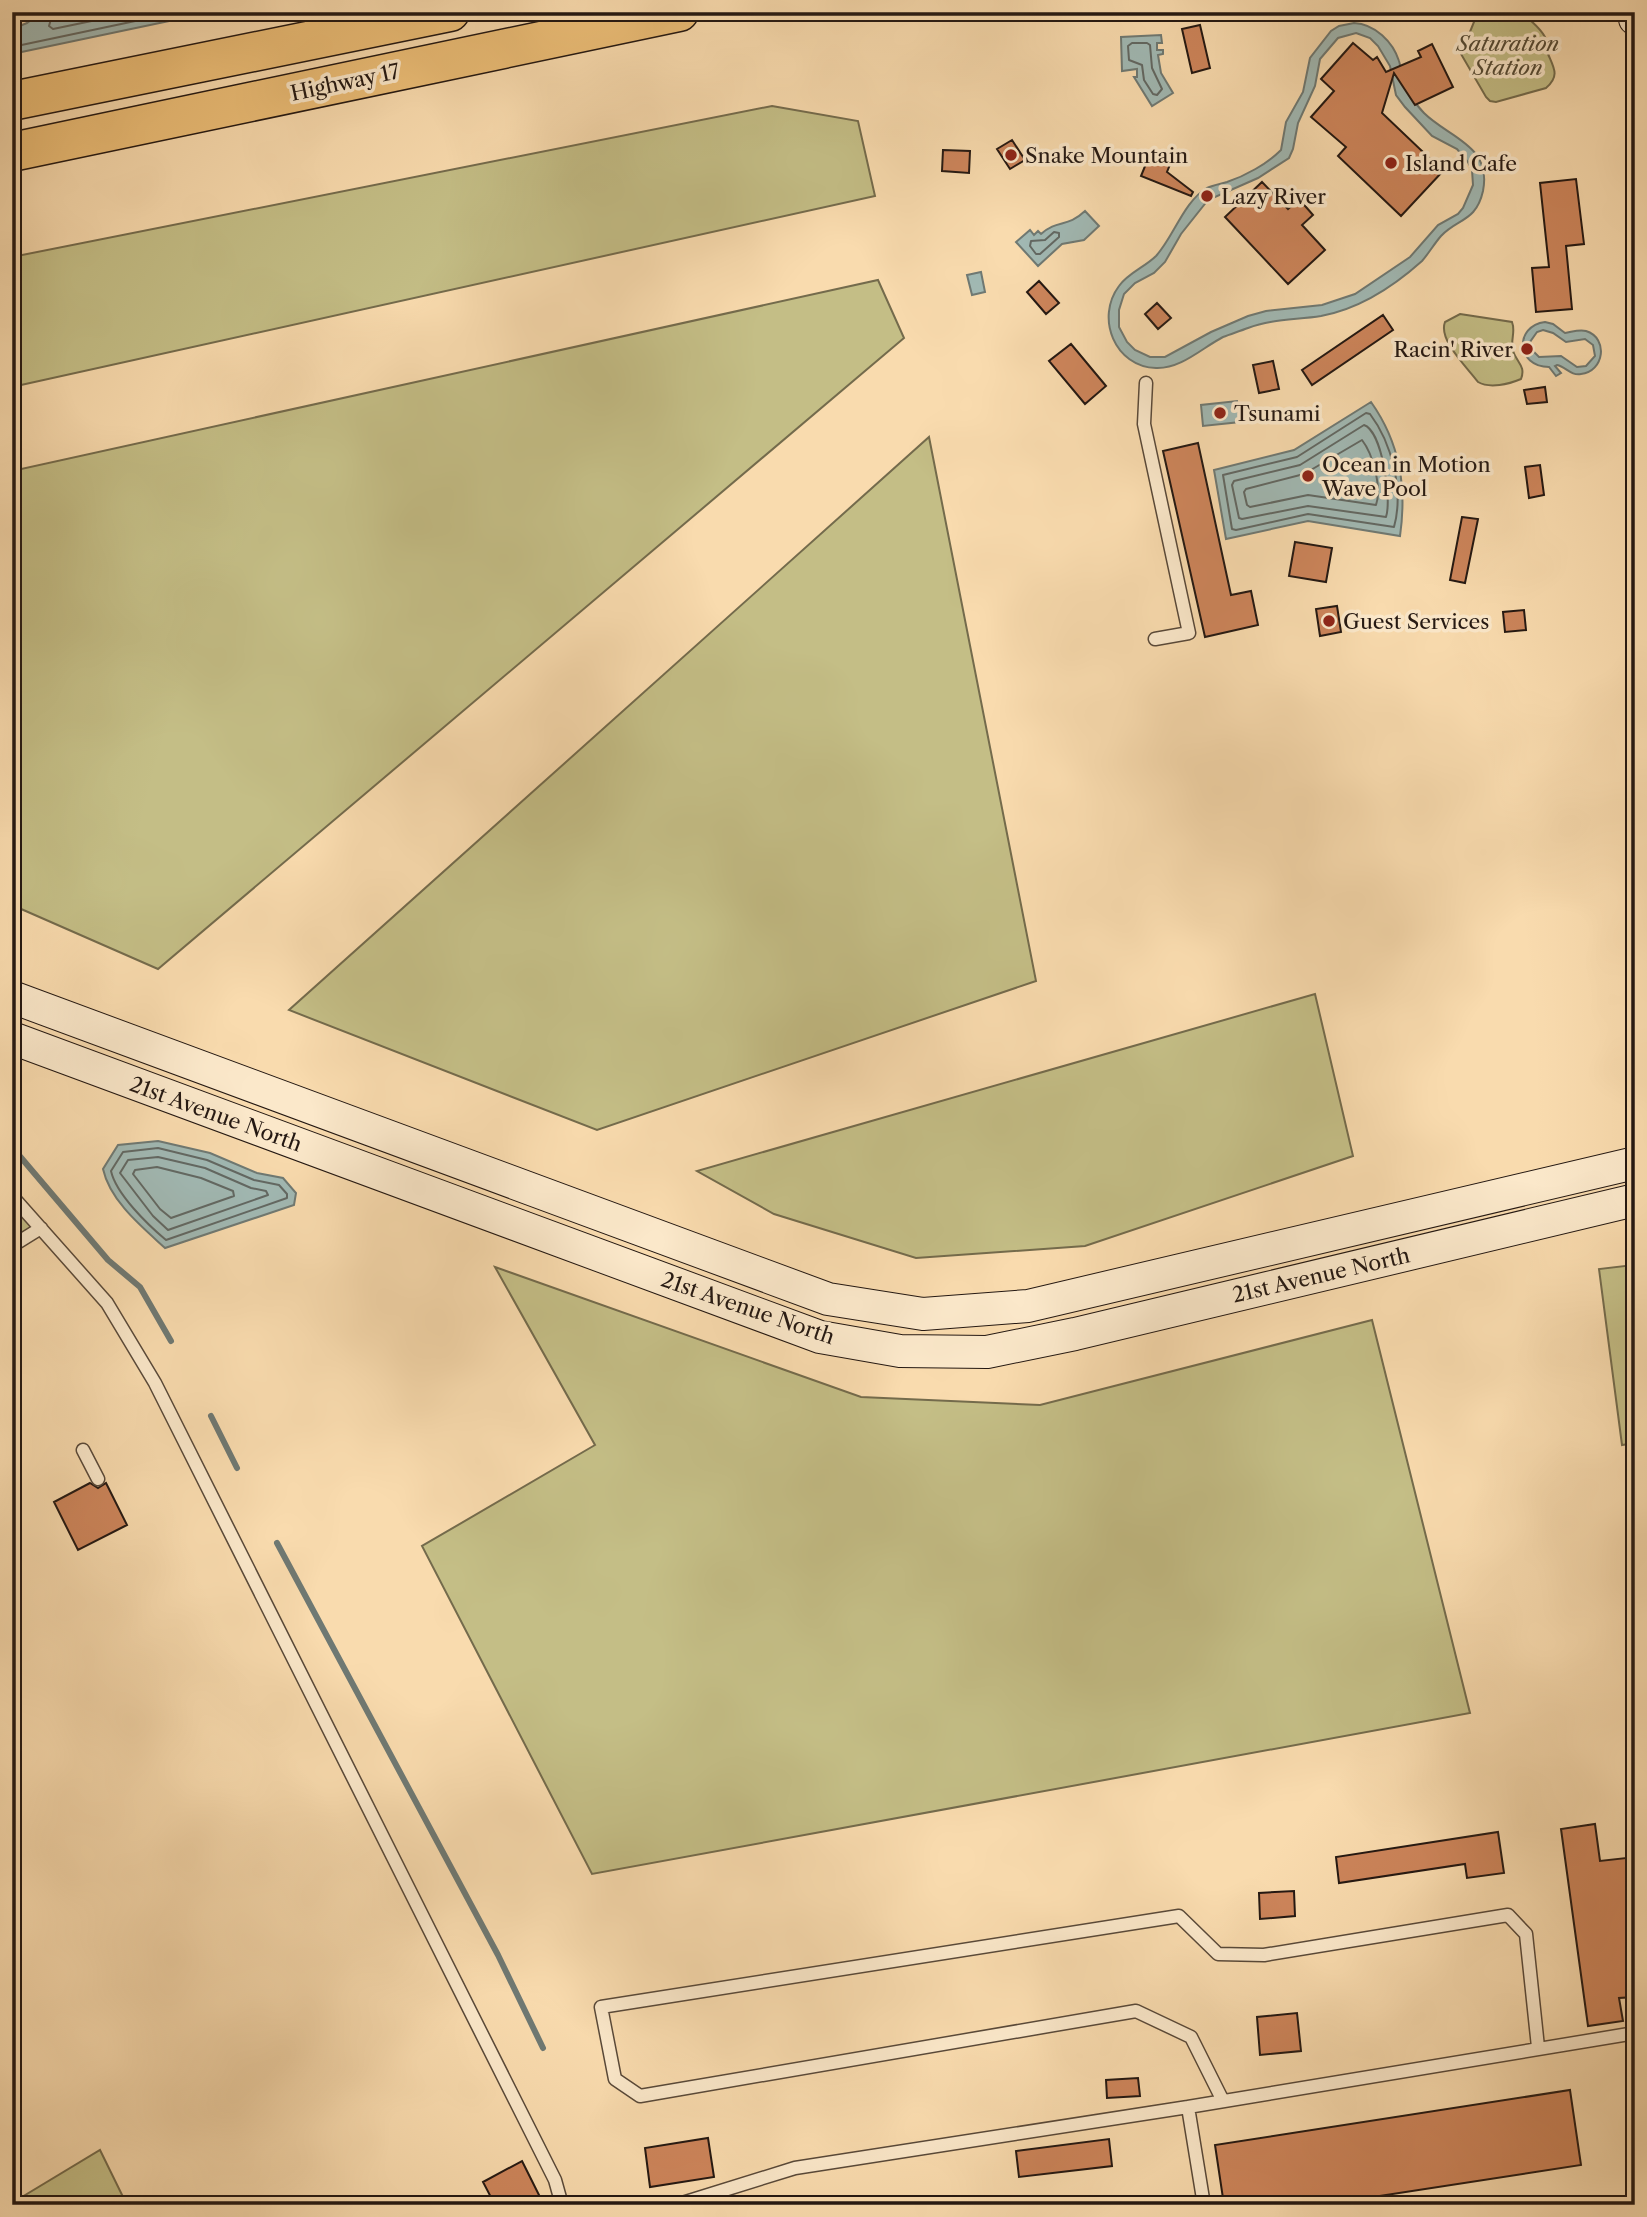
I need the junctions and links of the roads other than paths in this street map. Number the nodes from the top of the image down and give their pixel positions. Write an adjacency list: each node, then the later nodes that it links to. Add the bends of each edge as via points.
1 (450, 12): 5 (highway)
2 (679, 12): 6 (highway, Highway 17)
3 (1634, 12): 4 (street)
4 (1635, 19)
5 (12, 101)
6 (12, 152)
7 (1146, 383): 8 (lane, via 1144,424 1189,633)
8 (1156, 639)
9 (12, 997): 11 (street, 21st Avenue North, via 828,1299 923,1314 1028,1306)
10 (12, 1038): 13 (street, 21st Avenue North, via 820,1337 900,1351 987,1352 1075,1334)
11 (1635, 1163)
12 (12, 1196): 14 (lane)
13 (1635, 1200)
14 (41, 1228): 15 (lane); 22 (lane, via 107,1303 155,1383 549,2169)
15 (12, 1246)
16 (83, 1450): 17 (lane)
17 (98, 1479)
18 (1635, 2033): 19 (lane)
19 (1538, 2047): 20 (lane); 20 (lane, via 1526,1934 1508,1914 1264,1955 1218,1954 1180,1916 601,2007 615,2079 640,2095 1136,2011 1191,2037)
20 (1223, 2101): 21 (lane)
21 (1188, 2107): 23 (lane, via 795,2168); 24 (lane)
22 (562, 2205)
23 (676, 2205)
24 (1204, 2205)

